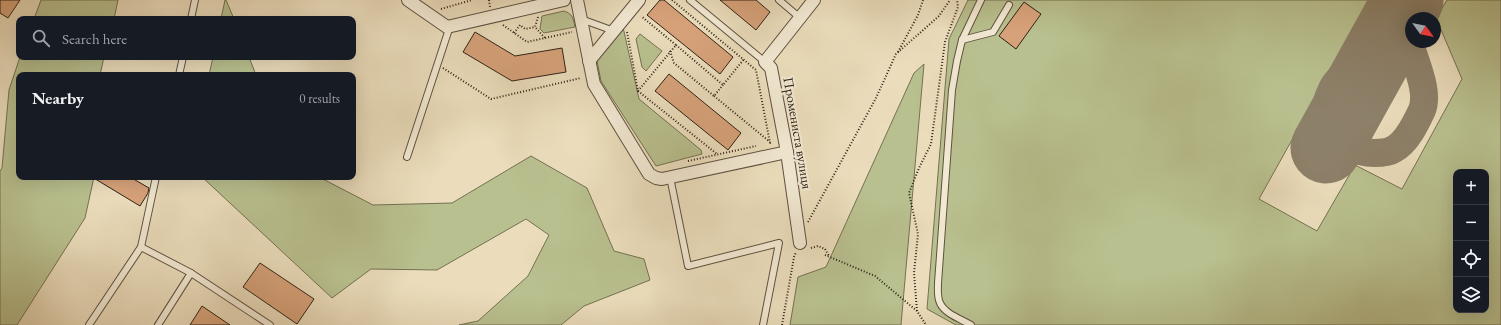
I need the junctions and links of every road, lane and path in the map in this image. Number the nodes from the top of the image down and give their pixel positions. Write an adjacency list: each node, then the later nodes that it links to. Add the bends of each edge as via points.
1 (195, 0): 19 (lane)
2 (408, 0): 23 (street, via 447,27)
3 (472, 0): 16 (path)
4 (564, 0): 23 (street)
5 (577, 0): 20 (street)
6 (639, 0): 27 (street)
7 (672, 0): 34 (path)
8 (690, 0): 37 (lane)
9 (779, 0): 21 (lane)
10 (814, 0): 21 (street)
11 (923, 0): 33 (path, via 918,15)
12 (950, 0): 33 (path, via 939,16)
13 (957, 0): 57 (path, via 958,7 945,42 931,144 918,168 909,193 918,234 914,273)
14 (981, 0): 30 (lane)
15 (1009, 5): 30 (lane, via 992,32)
16 (438, 10)
17 (539, 13): 24 (path)
18 (640, 14): 31 (path)
19 (192, 16)
20 (581, 18): 27 (lane); 36 (street)
21 (800, 18): 37 (street)
22 (498, 22): 28 (path)
23 (450, 26): 47 (lane)
24 (536, 28): 28 (path, via 525,29 520,25); 29 (path)
25 (626, 30): 42 (path)
26 (579, 31): 29 (path)
27 (614, 31): 36 (street)
28 (514, 33): 29 (path, via 527,42)
29 (545, 38)
30 (962, 40): 58 (lane, via 952,90 938,283 940,303)
31 (676, 45): 32 (path); 41 (path)
32 (670, 51): 42 (path); 43 (path, via 674,63)
33 (896, 54): 51 (path, via 876,98 809,221)
34 (744, 59): 41 (path); 44 (path, via 756,70)
35 (182, 60): 39 (lane)
36 (589, 61): 49 (street, via 594,84 649,174 662,179)
37 (765, 62): 45 (street, Промениста вулиця, via 772,68)
38 (443, 67): 40 (path, via 491,99)
39 (180, 72)
40 (588, 77)
41 (723, 84): 43 (path)
42 (638, 91): 46 (path)
43 (714, 96): 44 (path)
44 (770, 143): 46 (path)
45 (788, 152): 49 (street); 51 (street, Промениста вулиця)
46 (717, 154): 48 (path)
47 (407, 157)
48 (681, 162)
49 (670, 177): 62 (lane, via 688,266 779,243)
50 (155, 180): 52 (lane)
51 (800, 243): 63 (path, via 794,257)
52 (141, 247): 56 (lane); 59 (lane)
53 (811, 248): 55 (path, via 818,246 825,249)
54 (825, 254): 55 (path)
55 (829, 256): 57 (path, via 875,276)
56 (191, 273): 60 (lane); 61 (lane)
57 (917, 311): 64 (path)
58 (959, 322): 65 (lane)
59 (89, 325)
60 (158, 325)
61 (270, 325)
62 (763, 325)
63 (782, 325)
64 (926, 325)
65 (971, 325)

